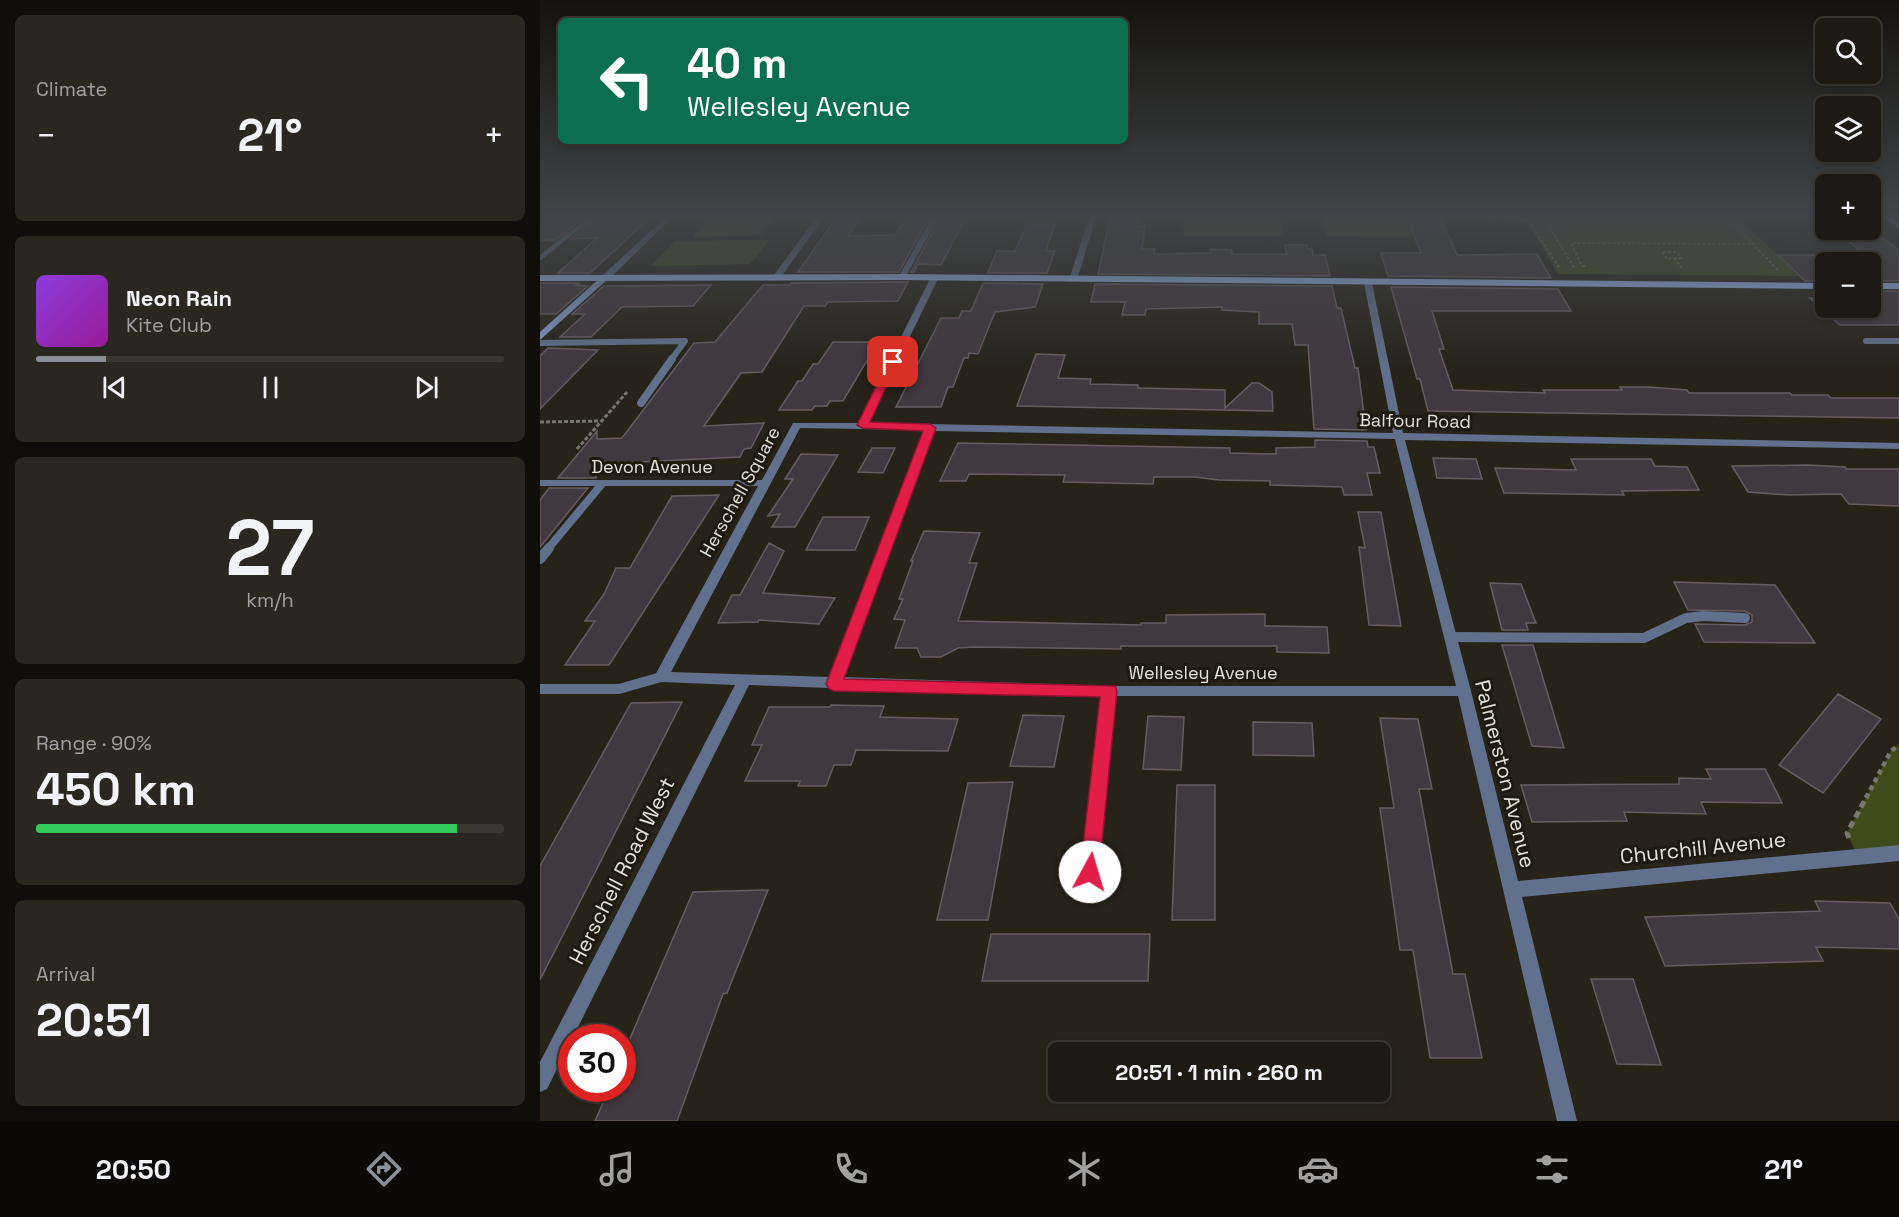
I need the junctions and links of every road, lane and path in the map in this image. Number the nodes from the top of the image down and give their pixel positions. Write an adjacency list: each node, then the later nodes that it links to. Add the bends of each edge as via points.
1 (618, 266): 8 (street)
2 (785, 266): 9 (street)
3 (908, 266): 10 (lane)
4 (1077, 266): 12 (street)
5 (1574, 266): 14 (path)
6 (1775, 266): 15 (path)
7 (540, 278): 8 (main road)
8 (605, 278): 9 (main road); 19 (main road)
9 (776, 278): 10 (main road)
10 (902, 278): 11 (main road)
11 (934, 279): 12 (main road); 27 (street)
12 (1073, 280): 13 (main road)
13 (1368, 283): 14 (main road); 29 (street, Palmerston Avenue)
14 (1586, 285): 15 (main road)
15 (1793, 286): 16 (main road)
16 (1815, 286)
17 (1881, 286): 18 (main road)
18 (1899, 286)
19 (540, 338)
20 (1866, 341): 21 (lane)
21 (1899, 341)
22 (540, 343): 24 (lane, via 685,340)
23 (627, 392): 25 (path)
24 (641, 403)
25 (601, 421): 26 (path); 31 (path)
26 (540, 422)
27 (862, 425): 28 (street, Herschell Square); 33 (street, Herschell Square, via 797,425)
28 (930, 428): 29 (street, Balfour Road); 40 (street)
29 (1399, 437): 30 (street, Balfour Road); 37 (street, Palmerston Avenue)
30 (1899, 446)
31 (577, 449)
32 (540, 483): 34 (street, Devon Avenue)
33 (764, 483): 34 (street, Devon Avenue); 38 (street, Herschell Square)
34 (601, 484): 35 (lane)
35 (540, 560)
36 (1745, 618): 37 (lane, via 1679,620 1659,634 1644,638)
37 (1450, 637): 43 (street, Palmerston Avenue)
38 (661, 677): 39 (street); 41 (lane, via 619,689)
39 (744, 681): 40 (street); 49 (street, Herschell Road West)
40 (834, 684): 42 (street, Wellesley Avenue)
41 (540, 689)
42 (1109, 691): 43 (street, Wellesley Avenue); 47 (street)
43 (1464, 691): 48 (street, Palmerston Avenue)
44 (1899, 745): 46 (path, via 1891,751 1847,833)
45 (1899, 853): 46 (street, Churchill Avenue)
46 (1857, 855): 48 (street, Churchill Avenue)
47 (1090, 872)
48 (1512, 890): 50 (street, Palmerston Avenue)
49 (540, 1082)
50 (1567, 1121)

